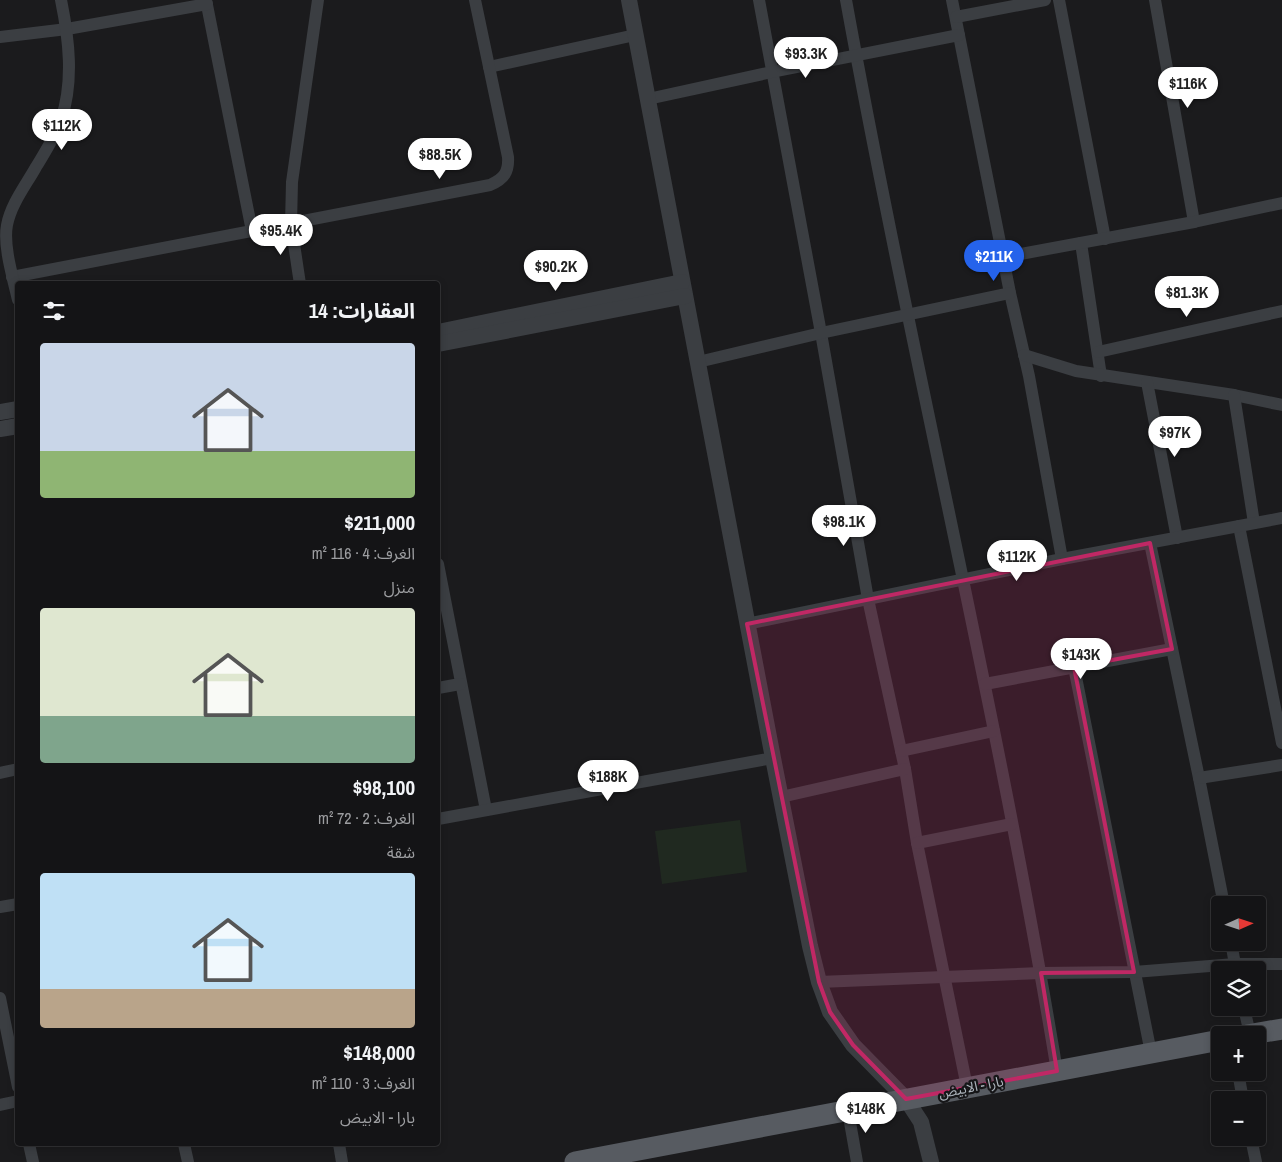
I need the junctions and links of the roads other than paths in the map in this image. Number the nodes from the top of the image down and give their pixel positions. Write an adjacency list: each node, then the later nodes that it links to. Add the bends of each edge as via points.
1 (62, 0): 13 (street)
2 (318, 0): 24 (street, via 292,182)
3 (475, 0): 18 (street)
4 (628, 0): 14 (street)
5 (759, 0): 19 (street)
6 (846, 0): 17 (street)
7 (952, 0): 12 (street)
8 (1045, 0): 12 (street)
9 (1058, 0): 26 (street)
10 (1155, 0): 23 (street)
11 (207, 2): 13 (street); 25 (street)
12 (956, 17): 15 (street)
13 (67, 29): 16 (street); 22 (street, via 68,91 57,131)
14 (635, 35): 18 (street); 20 (street)
15 (959, 35): 17 (street); 28 (street)
16 (0, 37)
17 (856, 55): 19 (street); 35 (street)
18 (488, 67): 24 (street, via 508,157 506,174 499,181)
19 (772, 72): 20 (street); 37 (street)
20 (648, 99): 32 (street)
21 (1281, 207): 23 (street)
22 (5, 214): 29 (street)
23 (1194, 222): 26 (street)
24 (292, 224): 25 (street); 30 (street)
25 (252, 231): 29 (street)
26 (1105, 239): 27 (street)
27 (1081, 243): 28 (street); 39 (street)
28 (1004, 257): 33 (street)
29 (12, 277): 31 (street)
30 (300, 281)
31 (15, 288)
32 (683, 289): 36 (street); 38 (street); 41 (street)
33 (1010, 293): 35 (street); 40 (street)
34 (1282, 311): 39 (street)
35 (907, 314): 37 (street); 57 (street)
36 (440, 332)
37 (821, 333): 41 (street); 58 (street)
38 (440, 344)
39 (1098, 352): 42 (street)
40 (1024, 355): 42 (street); 55 (street)
41 (698, 362): 59 (street)
42 (1102, 376): 43 (street)
43 (1147, 382): 44 (street); 53 (street)
44 (1234, 394): 45 (street); 51 (street)
45 (1282, 405)
46 (15, 410): 47 (street)
47 (0, 412)
48 (15, 426): 49 (street)
49 (0, 429)
50 (1282, 518): 51 (street)
51 (1254, 523): 52 (street)
52 (1239, 526): 53 (street); 66 (street)
53 (1177, 538): 54 (street)
54 (1150, 543): 55 (street); 60 (street)
55 (1062, 559): 57 (street)
56 (440, 575): 62 (street)
57 (962, 580): 58 (street); 63 (street)
58 (868, 599): 59 (street); 67 (street)
59 (748, 624): 68 (street)
60 (1172, 649): 61 (street); 73 (street)
61 (1074, 667): 63 (street); 85 (street)
62 (460, 684): 64 (street); 75 (street)
63 (985, 684): 65 (street)
64 (440, 688)
65 (994, 731): 67 (street); 77 (street)
66 (1282, 743)
67 (901, 750): 70 (street)
68 (773, 758): 74 (street); 75 (street)
69 (1282, 764): 73 (street)
70 (905, 769): 74 (street); 78 (street)
71 (15, 770): 72 (street)
72 (0, 773)
73 (1200, 778): 79 (street)
74 (781, 797): 88 (street)
75 (486, 810): 76 (street)
76 (440, 819)
77 (1012, 824): 78 (street); 86 (street)
78 (917, 843): 87 (street)
79 (1222, 896)
80 (15, 904): 81 (street)
81 (0, 907)
82 (1282, 964): 83 (street)
83 (1266, 965)
84 (1211, 968): 85 (street)
85 (1134, 972): 86 (street); 93 (street)
86 (1041, 973): 87 (street); 94 (street)
87 (945, 977): 88 (street); 96 (street)
88 (819, 982): 97 (street, via 830,1012 854,1045)
89 (0, 998): 95 (street)
90 (1282, 1029): 91 (main road)
91 (1266, 1032)
92 (1211, 1042): 93 (main road, بارا - الابيض)
93 (1151, 1054): 94 (main road, بارا - الابيض)
94 (1057, 1071): 96 (main road, بارا - الابيض)
95 (15, 1072)
96 (967, 1087): 97 (main road, بارا - الابيض)
97 (906, 1099): 100 (main road, بارا - الابيض); 111 (street, via 921,1122)
98 (15, 1102): 99 (street)
99 (0, 1105)
100 (848, 1111): 105 (main road, بارا - الابيض); 110 (street)
101 (29, 1146): 106 (street)
102 (184, 1146): 107 (street)
103 (339, 1146): 108 (street)
104 (1253, 1146): 112 (street)
105 (655, 1154): 109 (main road, بارا - الابيض)
106 (33, 1162)
107 (188, 1162)
108 (342, 1162)
109 (575, 1162)
110 (857, 1162)
111 (931, 1162)
112 (1256, 1162)

